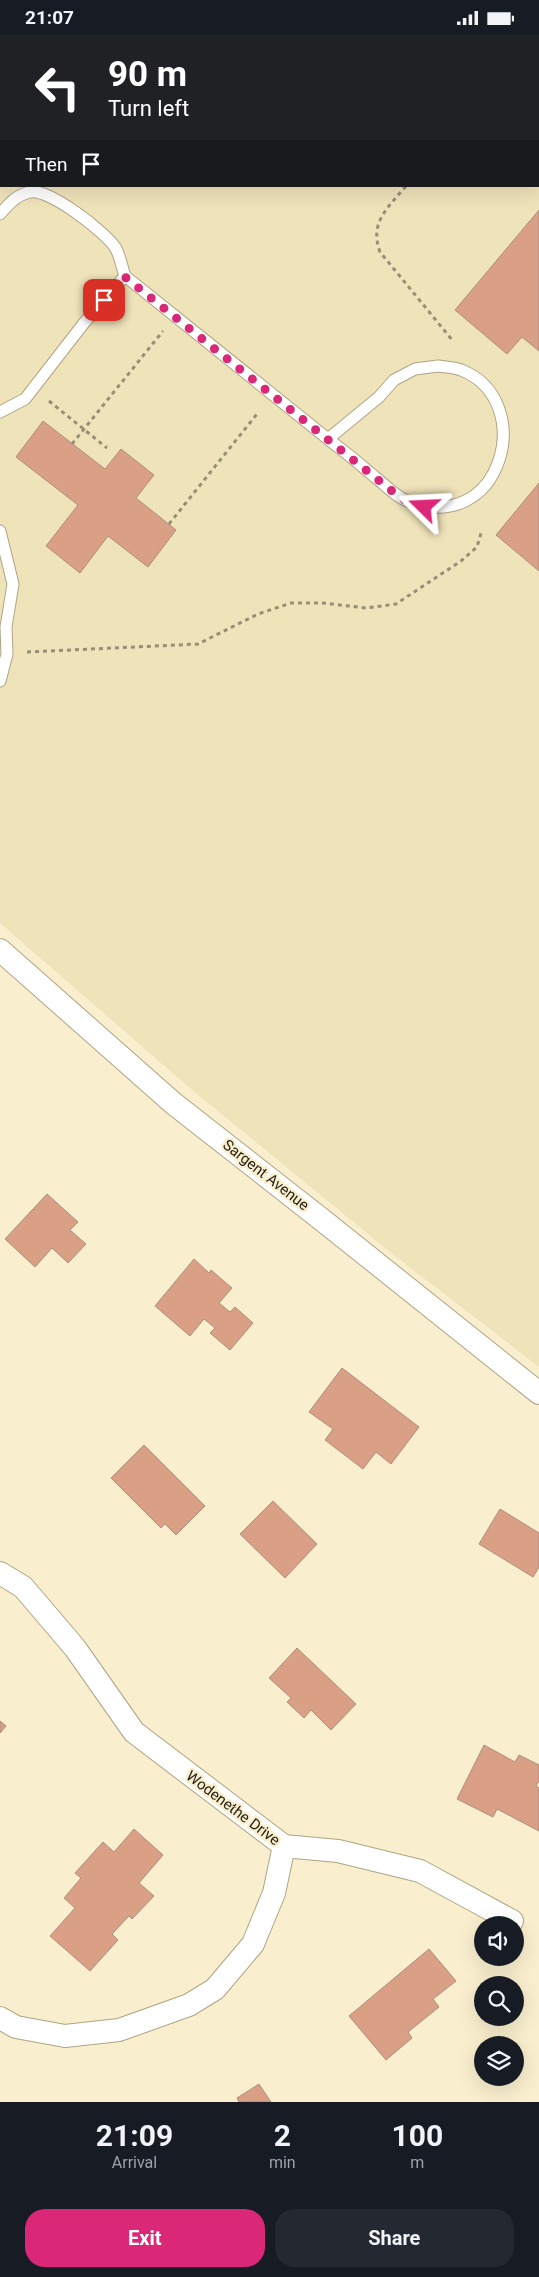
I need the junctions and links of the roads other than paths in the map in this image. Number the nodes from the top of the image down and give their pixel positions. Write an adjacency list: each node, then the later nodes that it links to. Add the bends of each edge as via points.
1 (0, 214): 2 (lane, via 14,198 32,191 49,196 91,224 116,248)
2 (125, 277): 3 (lane, via 84,323 25,399); 4 (lane)
3 (0, 412)
4 (328, 439): 4 (lane, via 402,499 424,507 455,505 470,500 489,486 502,466 508,443 506,420 497,398 481,381 461,370 438,366 415,369 394,380 379,397)
5 (0, 531): 6 (lane, via 13,584 6,627 7,653)
6 (0, 681)
7 (0, 949): 8 (street, Sargent Avenue, via 173,1103)
8 (539, 1393)
9 (0, 1573): 10 (street, Wodenethe Drive, via 23,1587 75,1648 134,1732)
10 (284, 1846): 11 (street, via 338,1851 420,1871); 12 (street, Wodenethe Drive, via 274,1893 253,1944 215,1989 189,2005 119,2030 65,2036 16,2027)
11 (503, 1916)
12 (0, 2018)

